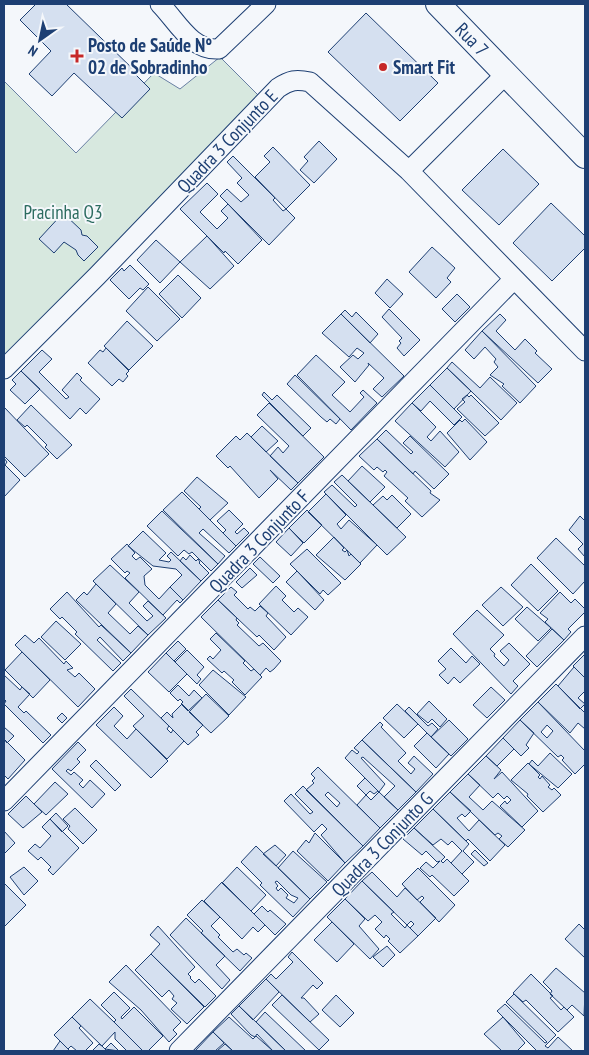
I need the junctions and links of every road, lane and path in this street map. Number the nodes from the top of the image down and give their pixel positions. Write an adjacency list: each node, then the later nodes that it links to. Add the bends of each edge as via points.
1 (160, 4): 2 (street, via 194,42 213,50 219,49)
2 (266, 4)
3 (449, 7): 4 (main road, Rua 7)
4 (506, 74): 5 (main road, Rua 7); 6 (street)
5 (582, 147)
6 (409, 171): 7 (street, Quadra 3 Conjunto E); 9 (street, Quadra 3 Conjunto E, via 310,82 289,81 278,88)
7 (514, 280): 8 (street, Quadra 3 Conjunto E); 11 (street, Quadra 3 Conjunto F)
8 (585, 351)
9 (4, 369)
10 (585, 636): 12 (street, Quadra 3 Conjunto G)
11 (4, 801)
12 (179, 1051)

